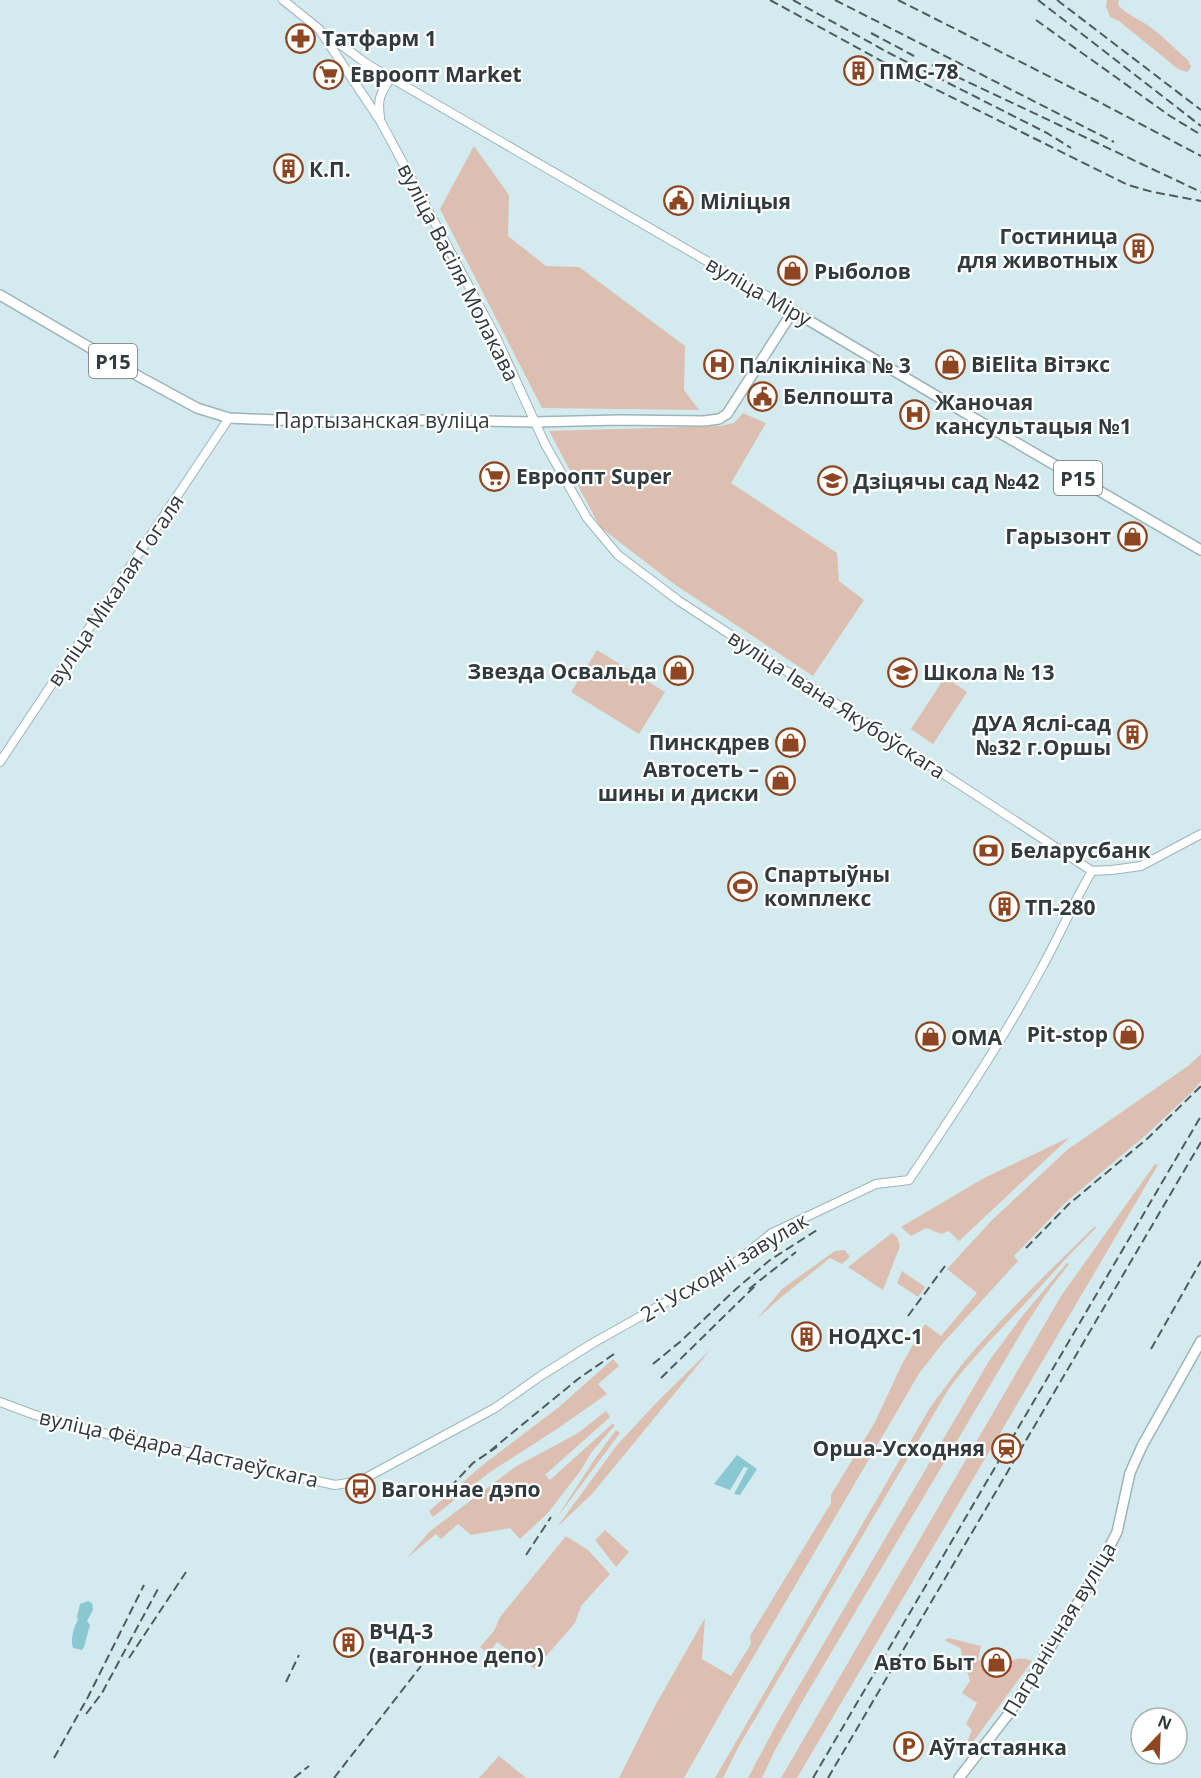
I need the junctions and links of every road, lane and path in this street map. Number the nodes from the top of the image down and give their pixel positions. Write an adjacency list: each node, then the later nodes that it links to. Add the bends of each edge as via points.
1 (283, 0): 2 (street, вуліца Васіля Молакава)
2 (319, 29): 3 (street, вуліца Міру); 5 (street, вуліца Васіля Молакава)
3 (367, 64): 4 (street, вуліца Міру); 5 (street)
4 (391, 77): 6 (street, вуліца Васіля Молакава, via 378,101); 8 (street, вуліца Міру)
5 (356, 83): 6 (street, вуліца Васіля Молакава)
6 (381, 123): 10 (street, вуліца Васіля Молакава, via 496,339)
7 (0, 295): 9 (main road, Р15, via 197,408)
8 (793, 311): 10 (main road, Р15, via 727,414 719,419); 11 (main road, вуліца Міру / Р15)
9 (229, 418): 10 (main road, Партызанская вуліца / Р15, via 346,423); 12 (street, вуліца Мікалая Гогаля)
10 (534, 422): 14 (street, вуліца Івана Якубоўскага, via 587,518 618,555 679,601)
11 (1201, 550)
12 (0, 762)
13 (1201, 834): 14 (street, via 1141,866)
14 (1092, 871): 17 (street, 2-і Усходні завулак, via 1008,1026 909,1180 876,1184 772,1233 732,1265 593,1343 495,1408)
15 (1201, 1341): 18 (main road, Пагранічная вуліца, via 1142,1446 1130,1473 1117,1532 1094,1577 1011,1712)
16 (0, 1402): 17 (street, вуліца Фёдара Дастаеўскага, via 94,1431 302,1478 335,1485)
17 (360, 1481)
18 (958, 1778)

